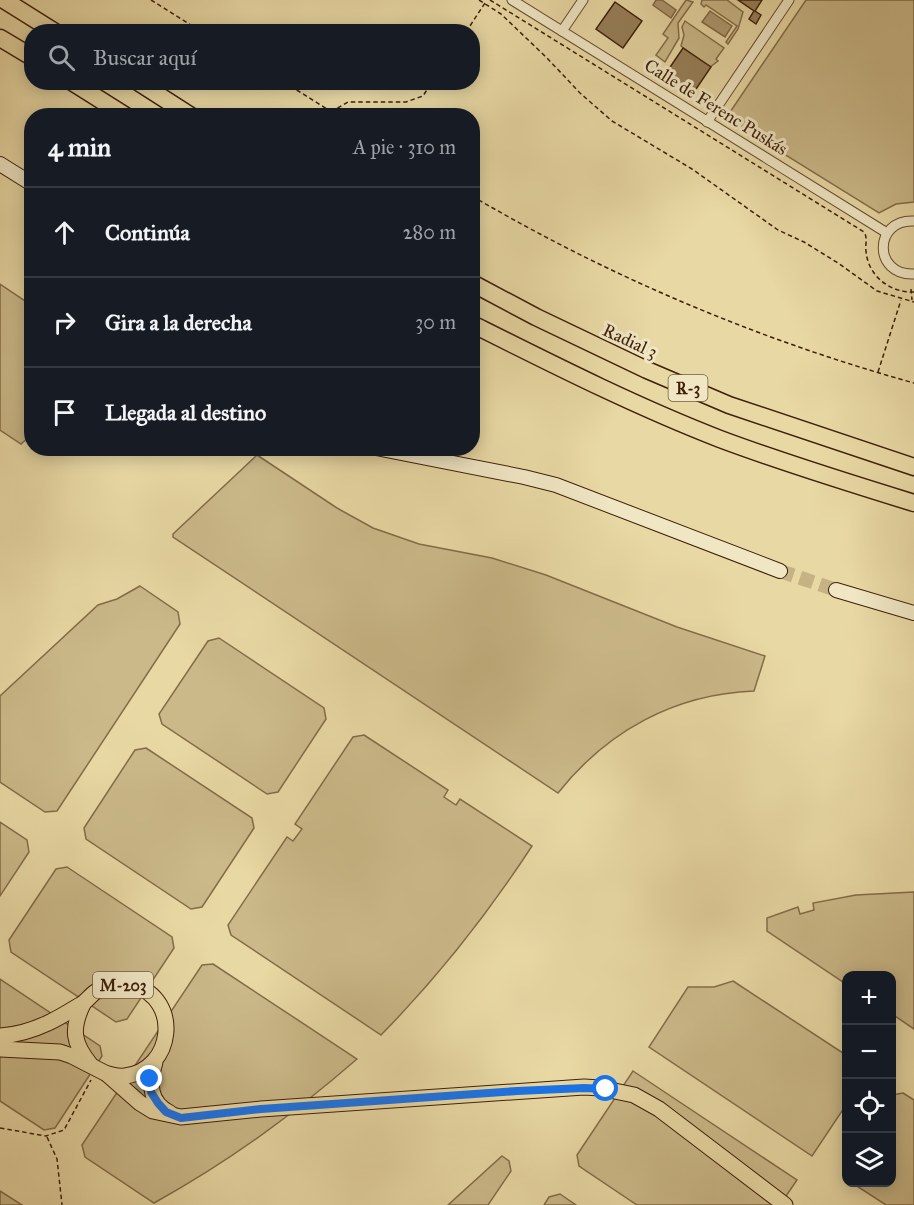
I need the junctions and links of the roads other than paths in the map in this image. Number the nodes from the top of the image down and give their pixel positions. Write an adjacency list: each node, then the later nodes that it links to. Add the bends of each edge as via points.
1 (4, 0): 5 (highway)
2 (512, 0): 6 (street, Calle de Ferenc Puskás)
3 (583, 0): 6 (street)
4 (789, 0): 13 (street)
5 (42, 24)
6 (562, 31): 13 (street, Calle de Ferenc Puskás)
7 (0, 38): 8 (highway)
8 (24, 52)
9 (85, 90): 11 (highway)
10 (150, 90): 12 (highway)
11 (113, 108)
12 (179, 108)
13 (707, 122): 17 (street, Calle de Ferenc Puskás)
14 (0, 164): 15 (street)
15 (24, 179)
16 (914, 221): 17 (street, via 900,222)
17 (887, 233): 18 (street, via 883,249 889,265 903,274)
18 (914, 274)
19 (480, 287): 22 (highway, Radial 3 / R-3, via 647,370 729,405)
20 (480, 328): 23 (highway, R-3, via 633,403 719,438)
21 (417, 456): 24 (street, via 556,485)
22 (914, 467)
23 (914, 503)
24 (780, 571)
25 (837, 590): 26 (street)
26 (914, 613)
27 (82, 1004): 28 (main road, M-203, via 18,1035); 30 (main road, M-203, via 96,991 114,984 133,985 150,994 162,1008 167,1024 166,1040); 31 (main road, M-203, via 75,1036 80,1052)
28 (0, 1036)
29 (0, 1049): 31 (main road, M-203, via 60,1052)
30 (155, 1062): 31 (main road, M-203, via 141,1072 124,1076); 32 (main road, M-203, via 151,1092 166,1112)
31 (98, 1070): 32 (main road, M-203, via 153,1111)
32 (181, 1118): 33 (main road, M-203, via 261,1109 600,1088 634,1095 659,1109)
33 (785, 1205)

